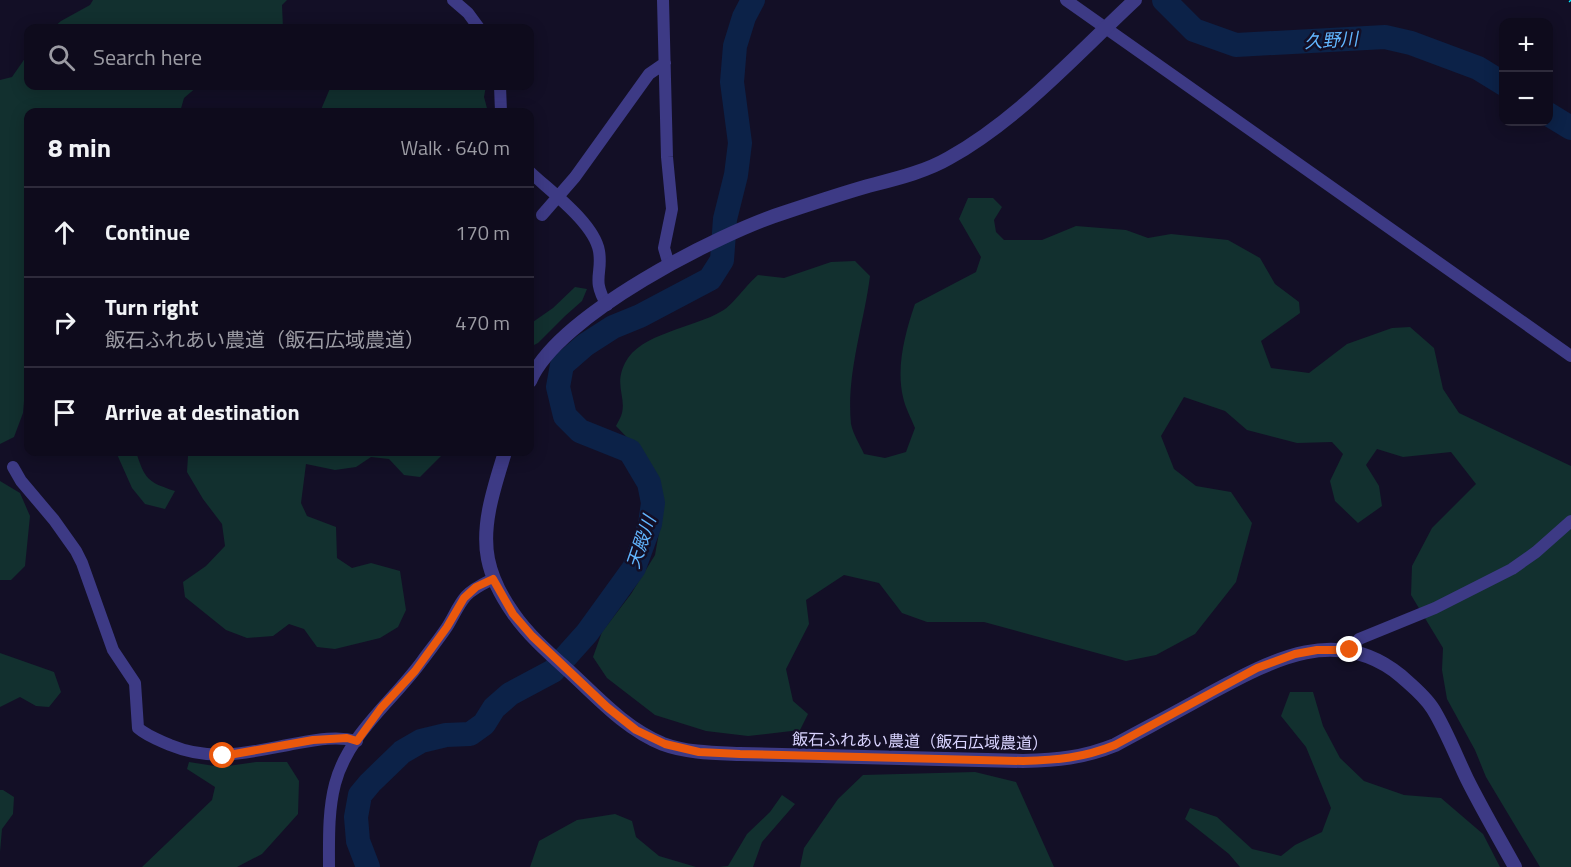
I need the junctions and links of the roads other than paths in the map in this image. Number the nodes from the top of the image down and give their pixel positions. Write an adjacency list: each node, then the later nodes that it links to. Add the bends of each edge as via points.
1 (453, 0): 5 (street)
2 (663, 0): 7 (street)
3 (1066, 0): 6 (street)
4 (1133, 2): 6 (street)
5 (477, 24)
6 (1104, 28): 13 (street, via 1000,124 948,159 740,229); 15 (street)
7 (665, 63): 11 (street, via 649,74); 13 (street, via 672,209 664,248)
8 (500, 90): 9 (street)
9 (501, 108)
10 (534, 176): 11 (street)
11 (557, 198): 12 (street); 14 (street, via 595,238 600,253 599,292)
12 (542, 215)
13 (669, 265): 14 (street)
14 (607, 305): 16 (street, via 549,351)
15 (1571, 356)
16 (534, 375)
17 (504, 456): 20 (street, 飯石ふれあい農道（飯石広域農道）, via 487,531)
18 (13, 467): 22 (street, via 76,551 113,650 135,683 136,719 144,733 177,747 223,756 313,740)
19 (1571, 521): 21 (street, via 1512,569 1435,608 1359,639)
20 (493, 579): 21 (street, 飯石ふれあい農道（飯石広域農道）, via 513,614 607,707 636,730 665,744 699,752 1067,759 1115,745 1257,668 1295,654); 22 (street, via 464,598 415,671)
21 (1350, 650): 24 (street, 飯石ふれあい農道（飯石広域農道）, via 1393,670 1432,708)
22 (357, 741): 23 (street, via 335,783)
23 (329, 867)
24 (1515, 867)

